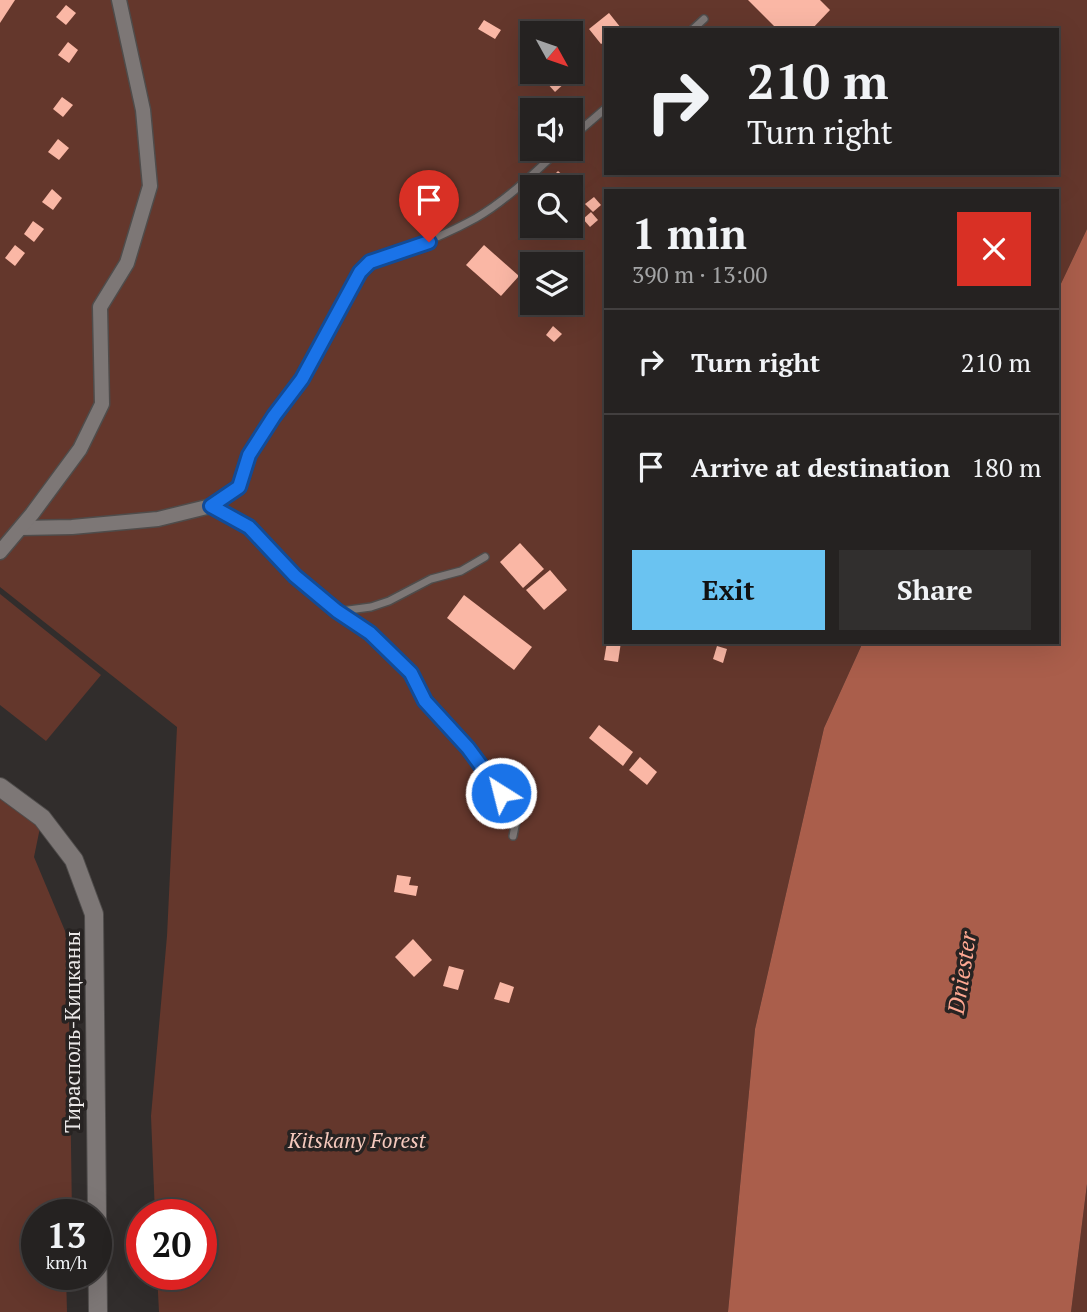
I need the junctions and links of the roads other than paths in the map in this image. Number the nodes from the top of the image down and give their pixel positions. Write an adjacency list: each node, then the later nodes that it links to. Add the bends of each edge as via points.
1 (119, 0): 9 (street, via 143,110 150,186 127,263 100,307 102,404 80,449)
2 (704, 19): 3 (lane)
3 (694, 28)
4 (604, 110): 5 (lane)
5 (583, 128)
6 (547, 161): 7 (lane, via 478,217 429,242)
7 (370, 262): 8 (street, via 360,272 302,379 249,455 239,487)
8 (211, 506): 9 (street, via 158,519); 12 (street, via 249,527 295,576)
9 (21, 527): 10 (street)
10 (0, 552)
11 (485, 557): 12 (lane, via 389,601)
12 (337, 611): 13 (street)
13 (370, 633): 15 (lane, via 411,673 425,701 468,748 517,816)
14 (0, 787): 16 (street, Тирасполь-Кицканы, via 42,818 74,860 94,914)
15 (513, 836)
16 (98, 1312)

